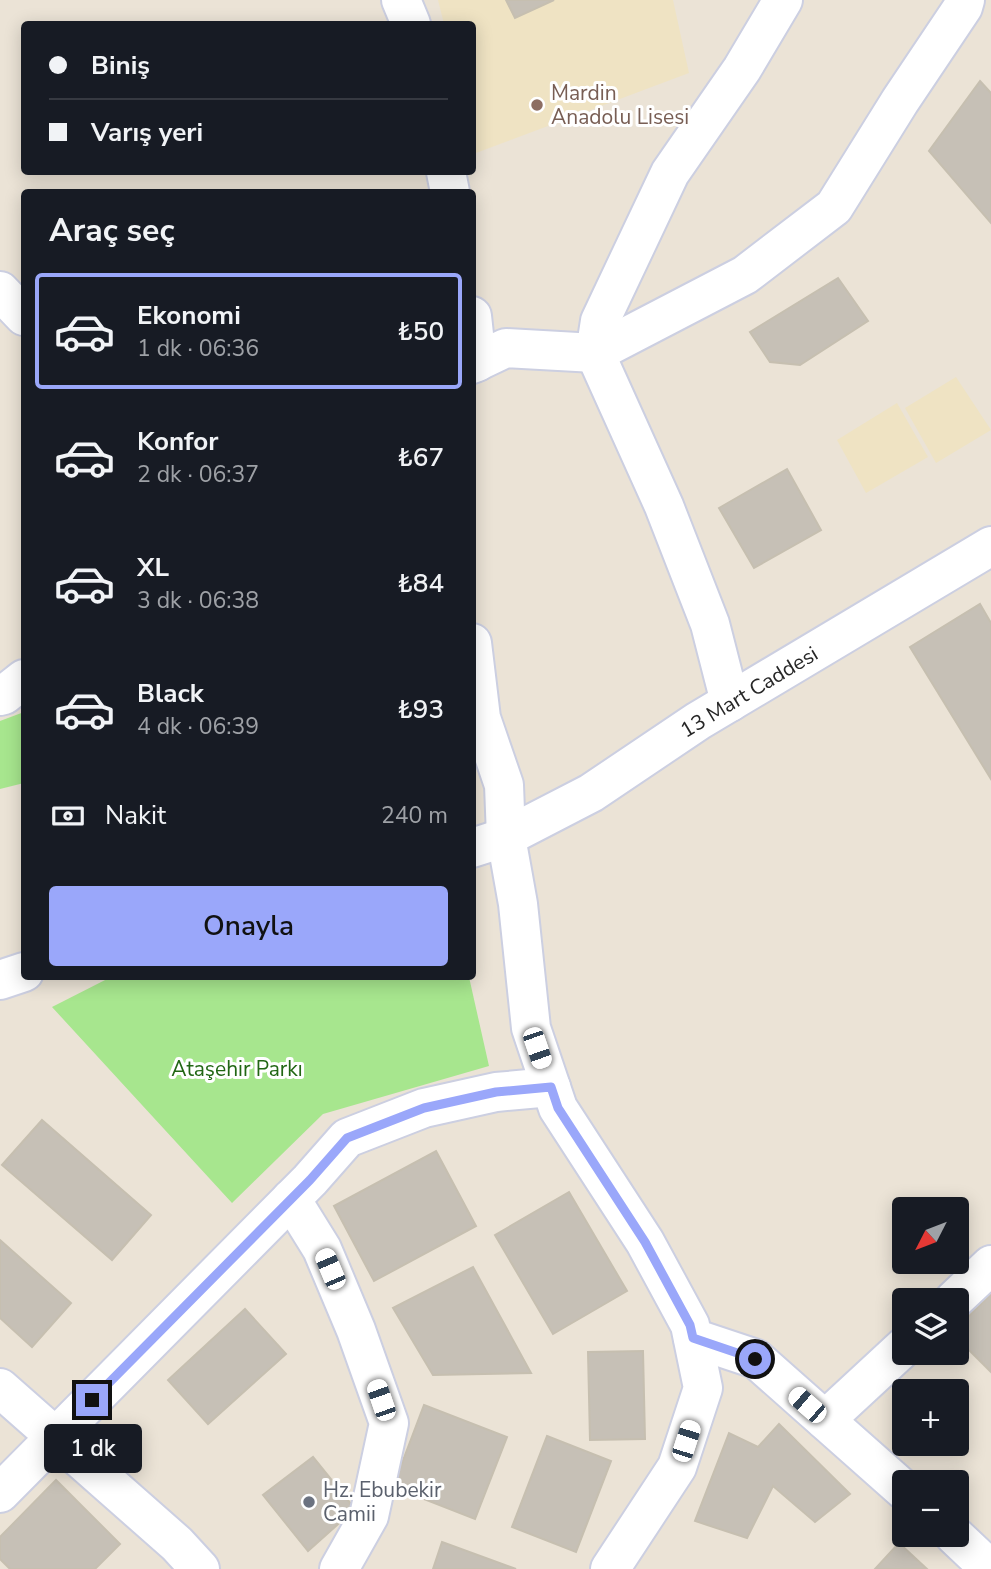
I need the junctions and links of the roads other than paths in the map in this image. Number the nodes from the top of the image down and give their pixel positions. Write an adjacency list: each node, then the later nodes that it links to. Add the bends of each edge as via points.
1 (401, 0): 5 (street)
2 (783, 0): 6 (street)
3 (815, 0): 6 (street)
4 (965, 0): 9 (street, via 834,207 745,275)
5 (410, 21)
6 (750, 56): 9 (street, via 670,173 600,321)
7 (0, 291): 8 (street)
8 (21, 313)
9 (595, 353): 10 (street, via 506,348); 15 (street, via 664,506 710,624)
10 (476, 363)
11 (991, 545): 15 (street, 13 Mart Caddesi)
12 (476, 676): 16 (street, via 481,718 504,785)
13 (21, 681): 14 (street)
14 (0, 696)
15 (730, 702): 16 (street, 13 Mart Caddesi, via 591,793)
16 (489, 843): 19 (street, via 518,904 531,1028)
17 (21, 973): 18 (street)
18 (0, 980)
19 (551, 1087): 20 (street, via 496,1092 424,1108 347,1138); 23 (street, via 558,1108 645,1242)
20 (291, 1199): 27 (street); 32 (street, via 322,1249 389,1423 369,1516)
21 (991, 1265): 22 (street)
22 (967, 1288)
23 (693, 1338): 26 (street, via 755,1359); 33 (street, via 703,1388 677,1467)
24 (892, 1358): 26 (street)
25 (0, 1388): 27 (street)
26 (825, 1420): 28 (street)
27 (56, 1436): 29 (street); 31 (street)
28 (892, 1479)
29 (0, 1493)
30 (967, 1547): 34 (street)
31 (200, 1569)
32 (339, 1569)
33 (610, 1569)
34 (990, 1569)

